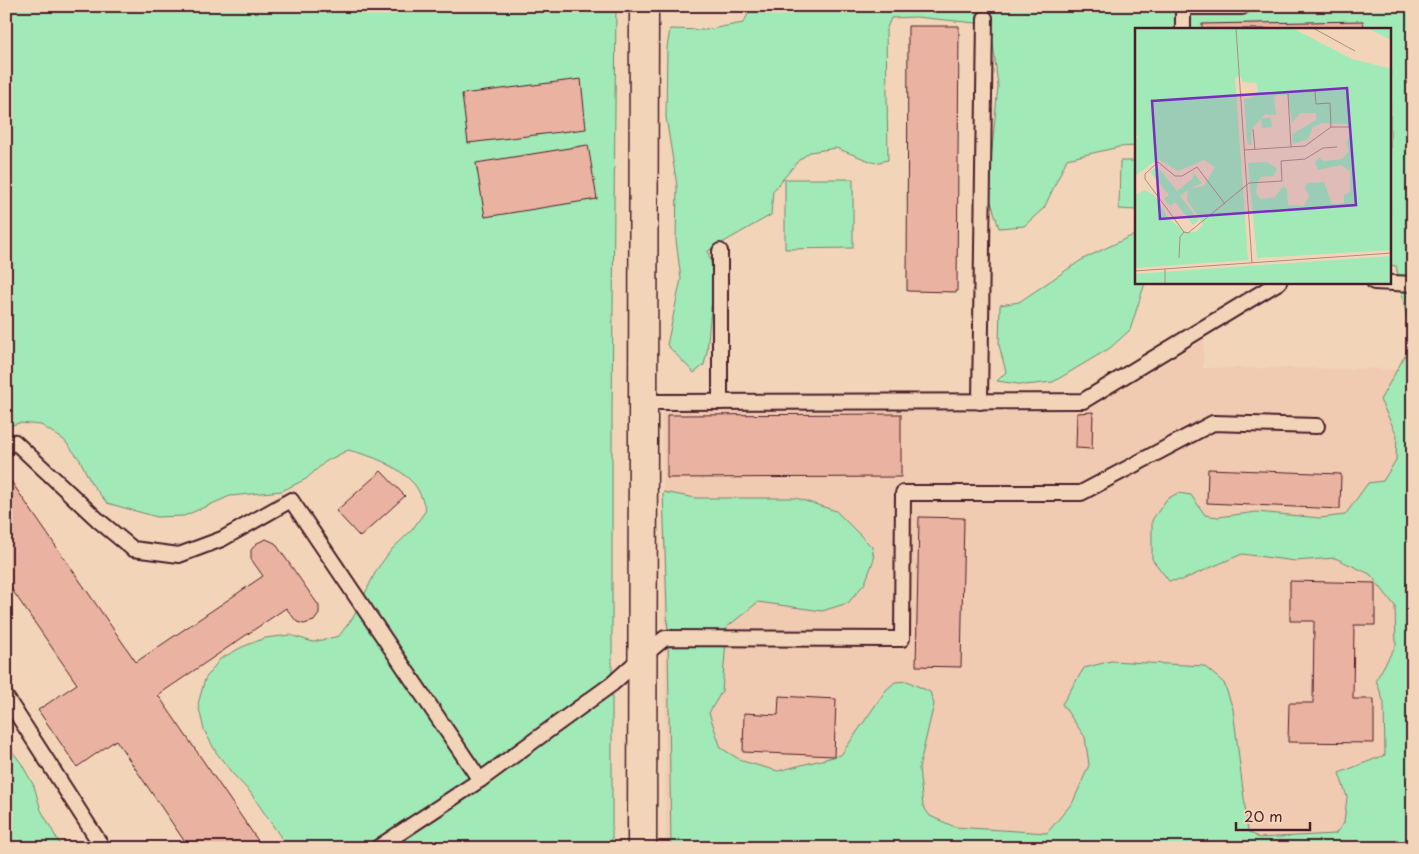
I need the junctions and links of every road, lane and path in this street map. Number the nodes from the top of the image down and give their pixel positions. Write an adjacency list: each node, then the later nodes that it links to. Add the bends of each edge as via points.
1 (644, 6): 9 (street)
2 (1242, 7): 4 (lane, via 1183,7)
3 (986, 18): 11 (lane)
4 (1183, 28)
5 (720, 251): 10 (lane)
6 (1392, 283): 8 (lane)
7 (1276, 284): 11 (lane, via 1084,401)
8 (1413, 284)
9 (643, 402): 10 (lane); 14 (street)
10 (720, 402): 11 (lane)
11 (980, 402)
12 (1317, 426): 14 (lane, via 1213,423 1081,493 903,494 902,639 665,638)
13 (6, 447): 16 (lane, via 15,442 133,549 179,555 222,538 291,500)
14 (643, 656): 16 (lane, via 612,684); 19 (street)
15 (6, 697): 17 (lane)
16 (480, 780): 18 (lane)
17 (103, 848)
18 (377, 848)
19 (642, 848)

